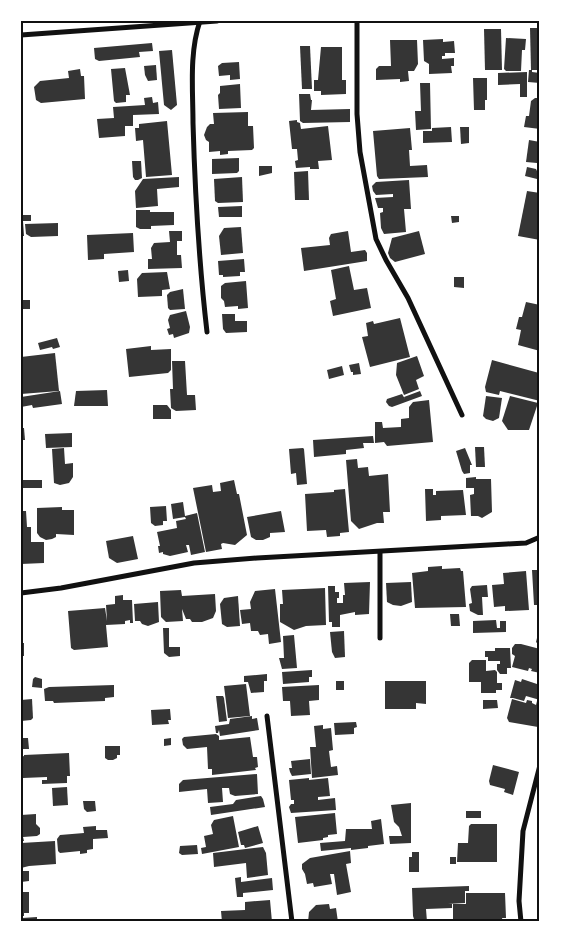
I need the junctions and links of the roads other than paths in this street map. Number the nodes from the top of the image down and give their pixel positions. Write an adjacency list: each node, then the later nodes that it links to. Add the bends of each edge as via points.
1 (217, 21): 3 (street)
2 (357, 21): 6 (street, via 360,152 376,239 408,298)
3 (199, 22): 4 (street); 5 (street, via 192,65 194,157)
4 (21, 35)
5 (206, 332)
6 (462, 415)
7 (539, 538): 8 (street, via 487,546)
8 (380, 552): 9 (street, via 194,563); 10 (street)
9 (21, 593)
10 (380, 638)
11 (267, 716): 13 (street)
12 (540, 765): 14 (street, via 523,831)
13 (292, 922)
14 (521, 922)

